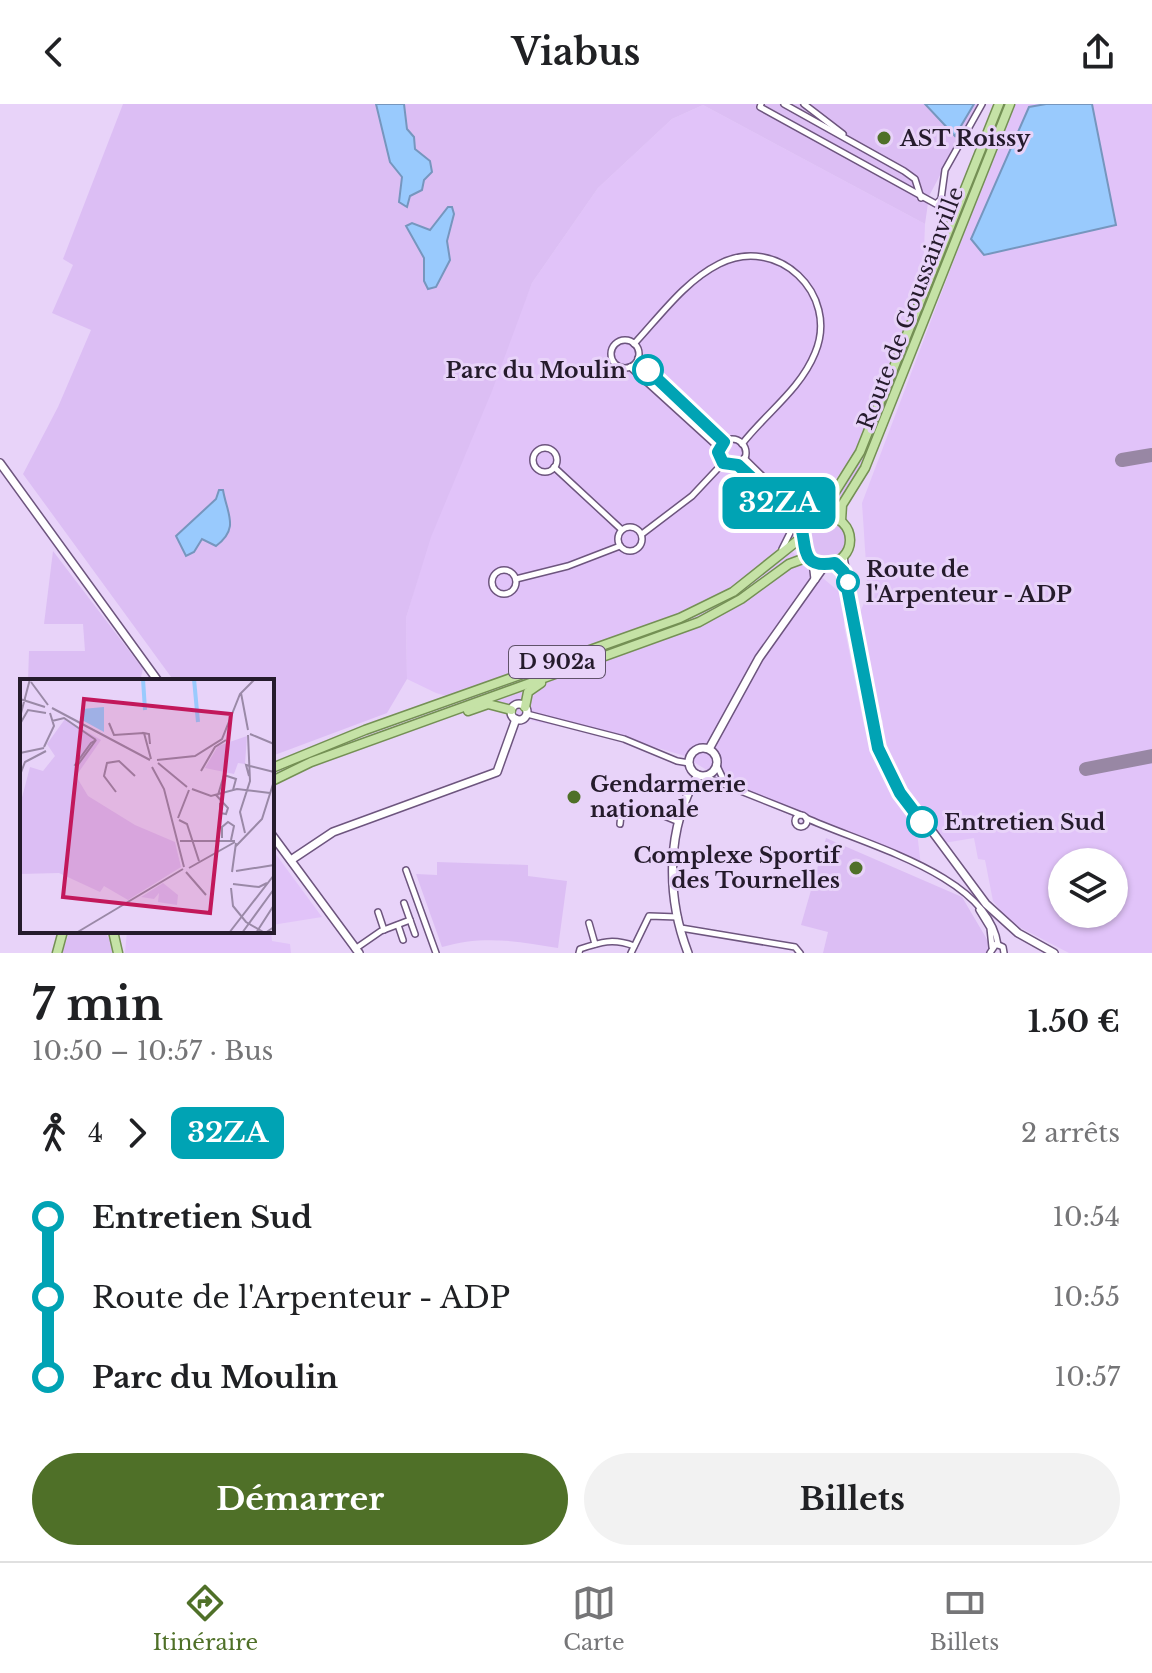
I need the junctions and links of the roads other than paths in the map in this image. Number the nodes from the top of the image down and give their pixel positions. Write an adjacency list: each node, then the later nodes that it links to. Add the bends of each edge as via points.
1 (761, 104): 8 (street)
2 (784, 104): 7 (street)
3 (804, 104): 7 (street)
4 (982, 104): 8 (street, via 945,170 941,199 936,204)
5 (999, 104): 20 (main road, Route de Goussainville, via 860,452)
6 (1010, 104): 24 (main road, Route de Goussainville, via 865,468 842,505)
7 (843, 135): 8 (street, via 915,179)
8 (921, 199)
9 (634, 344): 10 (street); 11 (street, via 620,341 611,350 617,366); 13 (street, via 692,283 720,263 762,256 797,273 819,307 819,343 797,383)
10 (638, 358): 11 (street); 12 (street)
11 (630, 367): 14 (street)
12 (724, 442): 13 (street); 14 (street)
13 (742, 444): 15 (street)
14 (719, 448): 17 (street)
15 (744, 458): 18 (street); 21 (street)
16 (0, 463): 37 (main road)
17 (723, 463): 18 (street); 26 (street, via 692,496)
18 (738, 465): 22 (street)
19 (554, 467): 19 (street, via 552,450 536,451 537,469 548,472); 25 (street)
20 (837, 486): 21 (street, via 821,499 802,503); 23 (main road, Route de Goussainville)
21 (778, 491): 23 (street, via 799,512)
22 (786, 509): 27 (street); 31 (street, via 790,533)
23 (816, 518): 24 (main road); 27 (main road)
24 (841, 521): 29 (main road, via 850,540)
25 (622, 530): 26 (street, via 633,527); 28 (street)
26 (642, 534): 28 (street, via 636,550)
27 (802, 534): 30 (main road); 31 (main road, D 902a)
28 (620, 546): 34 (street)
29 (843, 557): 32 (main road); 33 (main road)
30 (811, 559): 32 (main road); 35 (main road); 36 (main road, D 902a, via 789,564 699,622)
31 (774, 562): 44 (main road, D 902a, via 733,592 680,618)
32 (830, 564): 33 (main road); 35 (main road)
33 (844, 572): 81 (main road, via 878,748 889,773 986,904 1018,933)
34 (516, 579): 34 (street, via 503,570 493,576 492,584 506,594 513,591)
35 (815, 579): 41 (main road, via 759,658)
36 (569, 670): 38 (main road, via 535,685 528,692); 40 (main road, D 902a)
37 (157, 679)
38 (526, 711): 39 (main road); 39 (main road, via 516,704); 42 (street)
39 (513, 715): 40 (main road, via 488,704); 56 (main road, via 497,772 333,832)
40 (428, 720): 46 (main road, D 902a)
41 (709, 749): 42 (main road, via 695,750); 43 (main road)
42 (689, 763): 45 (main road)
43 (717, 766): 45 (main road); 47 (street)
44 (274, 767)
45 (698, 777): 47 (street); 50 (main road)
46 (274, 780)
47 (727, 786): 48 (street)
48 (782, 807): 49 (street); 53 (street)
49 (804, 817): 52 (street); 53 (street, via 796,818); 54 (street)
50 (679, 822): 51 (street, via 625,811); 60 (main road, via 672,856)
51 (620, 824)
52 (822, 824): 54 (street); 71 (street, via 953,884 983,915)
53 (796, 825): 54 (street)
54 (804, 827)
55 (274, 838): 56 (main road)
56 (291, 860): 73 (main road)
57 (406, 870): 76 (street)
58 (404, 903): 61 (street)
59 (378, 912): 65 (street)
60 (678, 917): 64 (main road); 72 (street, via 649,916)
61 (410, 920): 63 (street); 68 (street)
62 (589, 923): 70 (street)
63 (398, 925): 65 (street); 69 (street)
64 (681, 928): 78 (main road); 79 (street, via 795,947)
65 (384, 930): 73 (street)
66 (62, 933): 74 (main road)
67 (114, 933): 75 (main road)
68 (415, 934)
69 (403, 940)
70 (595, 944): 72 (street, via 620,940); 77 (street)
71 (993, 948): 80 (street)
72 (633, 950)
73 (357, 951)
74 (57, 953)
75 (118, 953)
76 (436, 953)
77 (579, 953)
78 (688, 953)
79 (800, 953)
80 (1004, 953)
81 (1054, 953)

